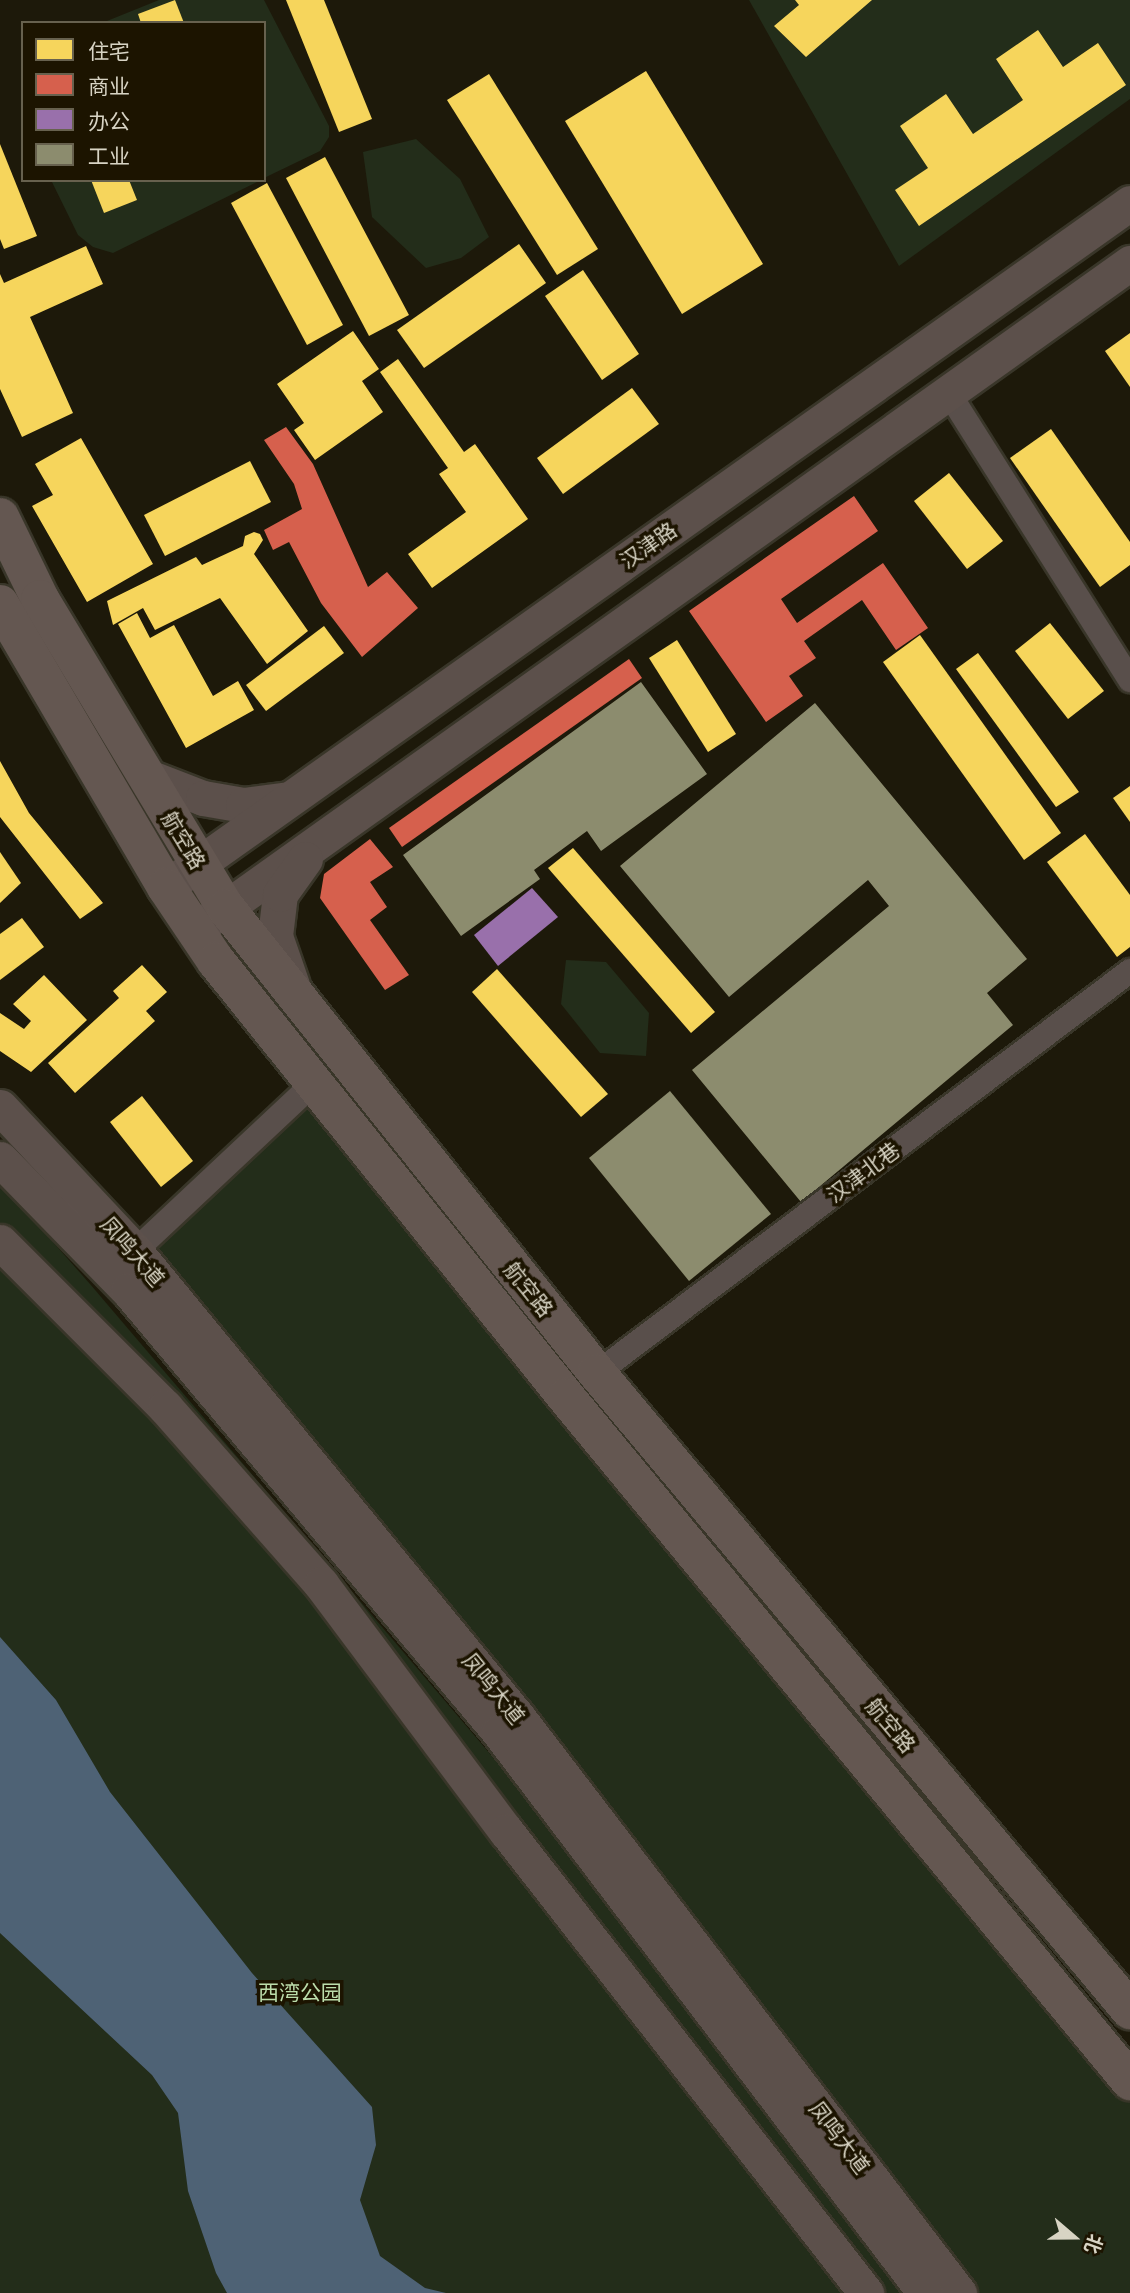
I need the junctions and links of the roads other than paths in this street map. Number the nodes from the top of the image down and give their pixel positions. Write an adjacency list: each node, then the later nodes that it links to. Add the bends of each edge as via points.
1 (1130, 203): 8 (street, 汉津路)
2 (1130, 263): 3 (street)
3 (948, 392): 6 (street); 9 (street)
4 (0, 517): 7 (main road, 航空路, via 40,599)
5 (0, 604): 11 (main road, 航空路)
6 (1130, 680)
7 (146, 776): 8 (street, via 203,798 243,805); 10 (main road, 航空路)
8 (293, 798): 10 (street, 汉津路)
9 (314, 846): 12 (street); 15 (street, via 280,894 278,908 275,936)
10 (199, 865): 11 (street, 汉津路); 12 (main road, 航空路)
11 (166, 887): 13 (main road, 航空路)
12 (226, 908): 13 (street); 15 (main road, 航空路)
13 (195, 930): 16 (main road, 航空路)
14 (1130, 971): 21 (street, 汉津北巷)
15 (295, 995): 21 (main road, 航空路)
16 (315, 1083): 20 (street); 23 (main road, 航空路, via 566,1397)
17 (0, 1107): 20 (street, 凤鸣大道)
18 (0, 1159): 25 (street, 凤鸣大道, via 128,1290 499,1732)
19 (0, 1242): 24 (street, via 165,1408 321,1584 506,1831)
20 (135, 1251): 26 (street, 凤鸣大道, via 517,1716)
21 (597, 1373): 22 (main road, 航空路)
22 (1130, 2010)
23 (1130, 2081)
24 (866, 2293)
25 (925, 2293)
26 (959, 2293)

